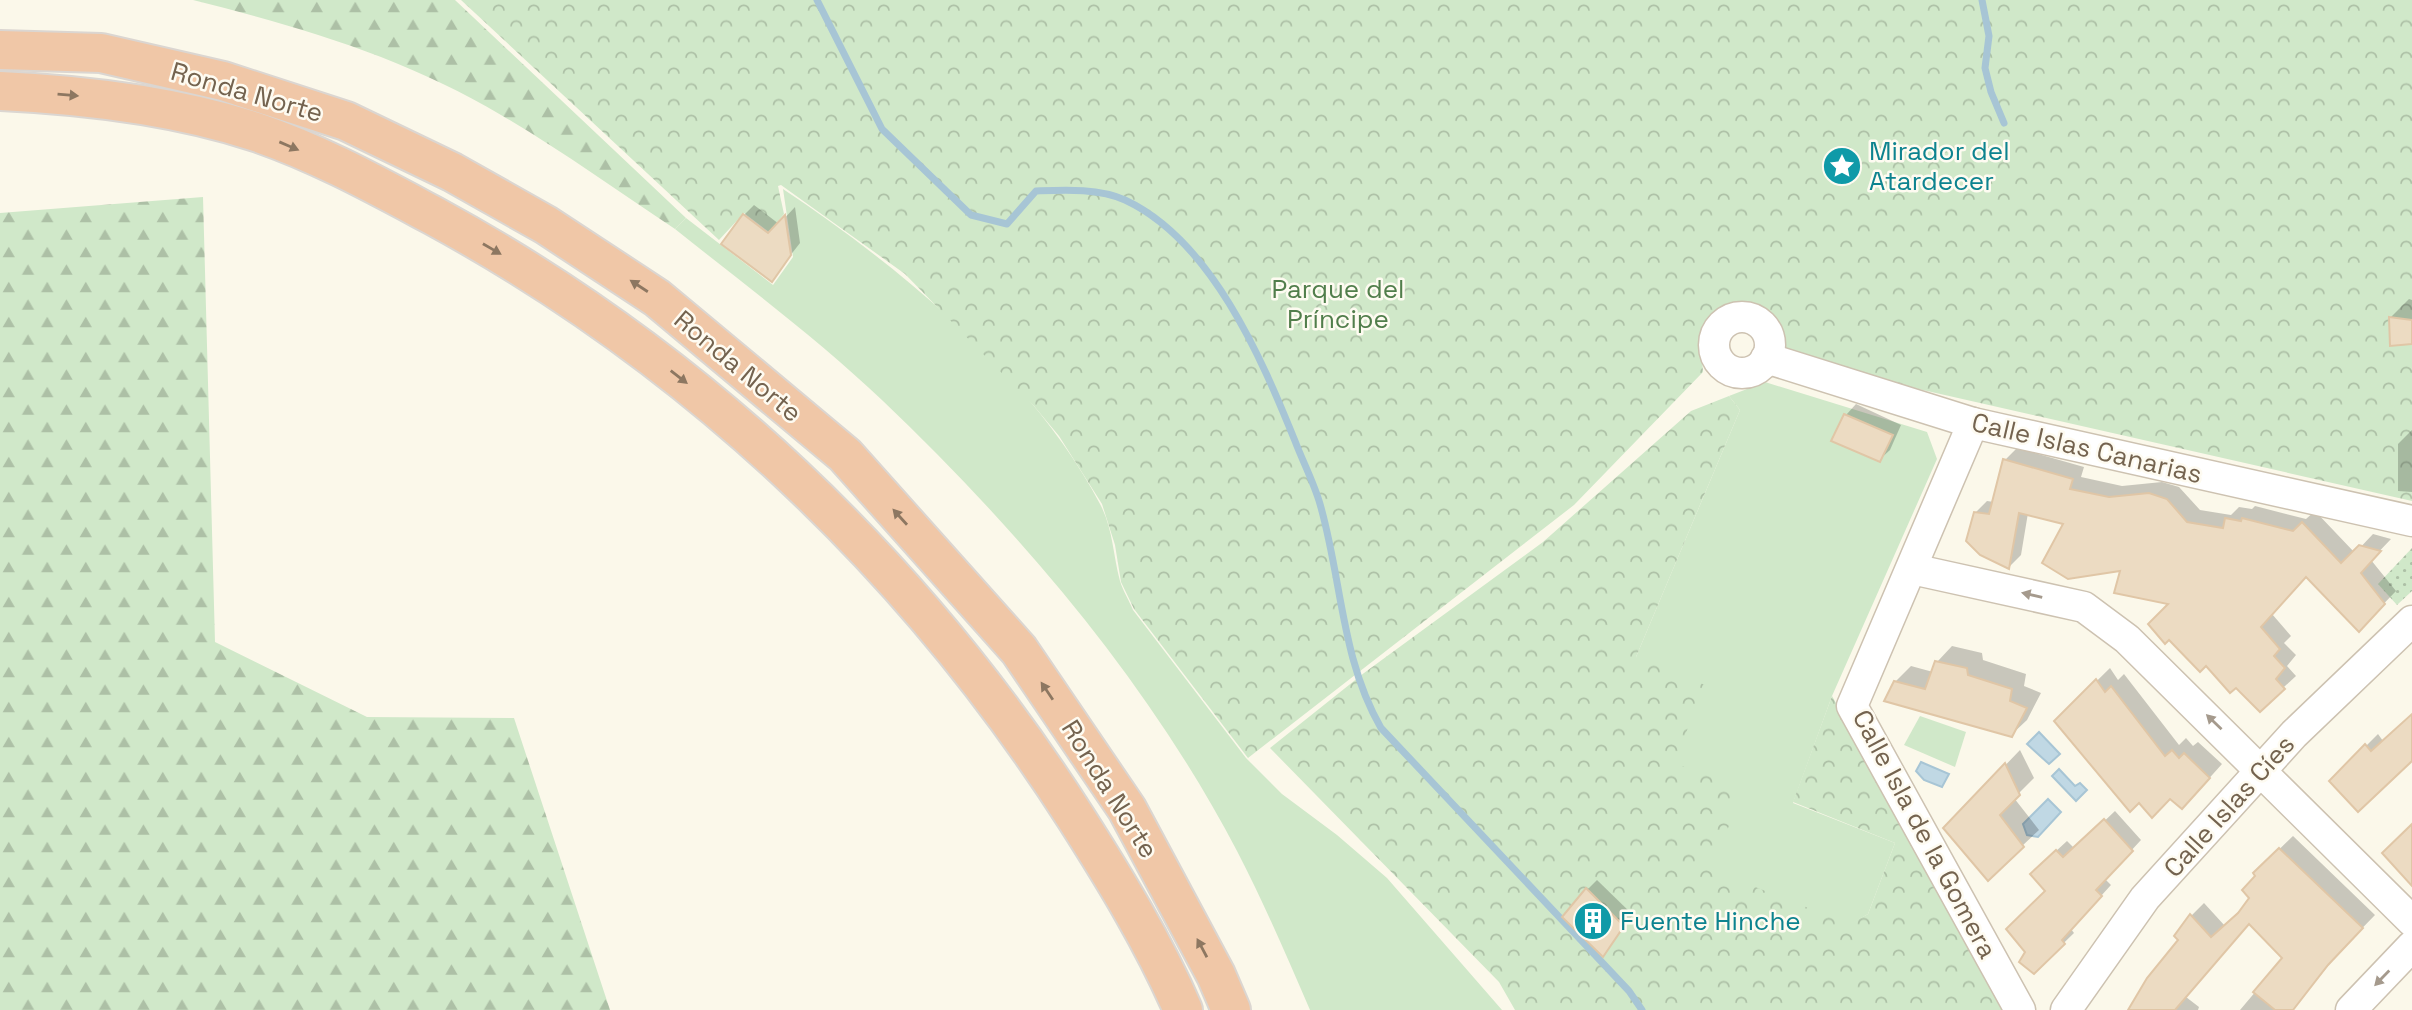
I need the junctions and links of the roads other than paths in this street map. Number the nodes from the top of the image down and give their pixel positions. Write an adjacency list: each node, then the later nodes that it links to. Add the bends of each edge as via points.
1 (0, 50): 12 (highway, Ronda Norte, one-way to 1, via 1127,809 1020,650 845,455 657,298 546,225 452,172 346,121 223,81 101,53)
2 (0, 91): 11 (highway, Ronda Norte, one-way to 11, via 82,96 255,132 359,176 441,220 540,277 629,337 722,411 817,497 900,582 974,672 1049,775 1112,875)
3 (1766, 358): 4 (street, Calle Islas Canarias)
4 (1973, 423): 5 (street, Calle Islas Canarias); 6 (street, Calle Isla de la Gomera)
5 (2412, 521)
6 (1912, 569): 8 (street, one-way to 6, via 2127,639 2084,607); 13 (street, Calle Isla de la Gomera, via 1852,706)
7 (2412, 621): 8 (street, Calle Islas Cíes, via 2294,734)
8 (2262, 771): 9 (street); 14 (street, Calle Islas Cíes, via 2145,898)
9 (2412, 921)
10 (2412, 946): 15 (street, one-way to 15)
11 (1184, 1010)
12 (1231, 1010)
13 (2020, 1010)
14 (2064, 1010)
15 (2351, 1010)

